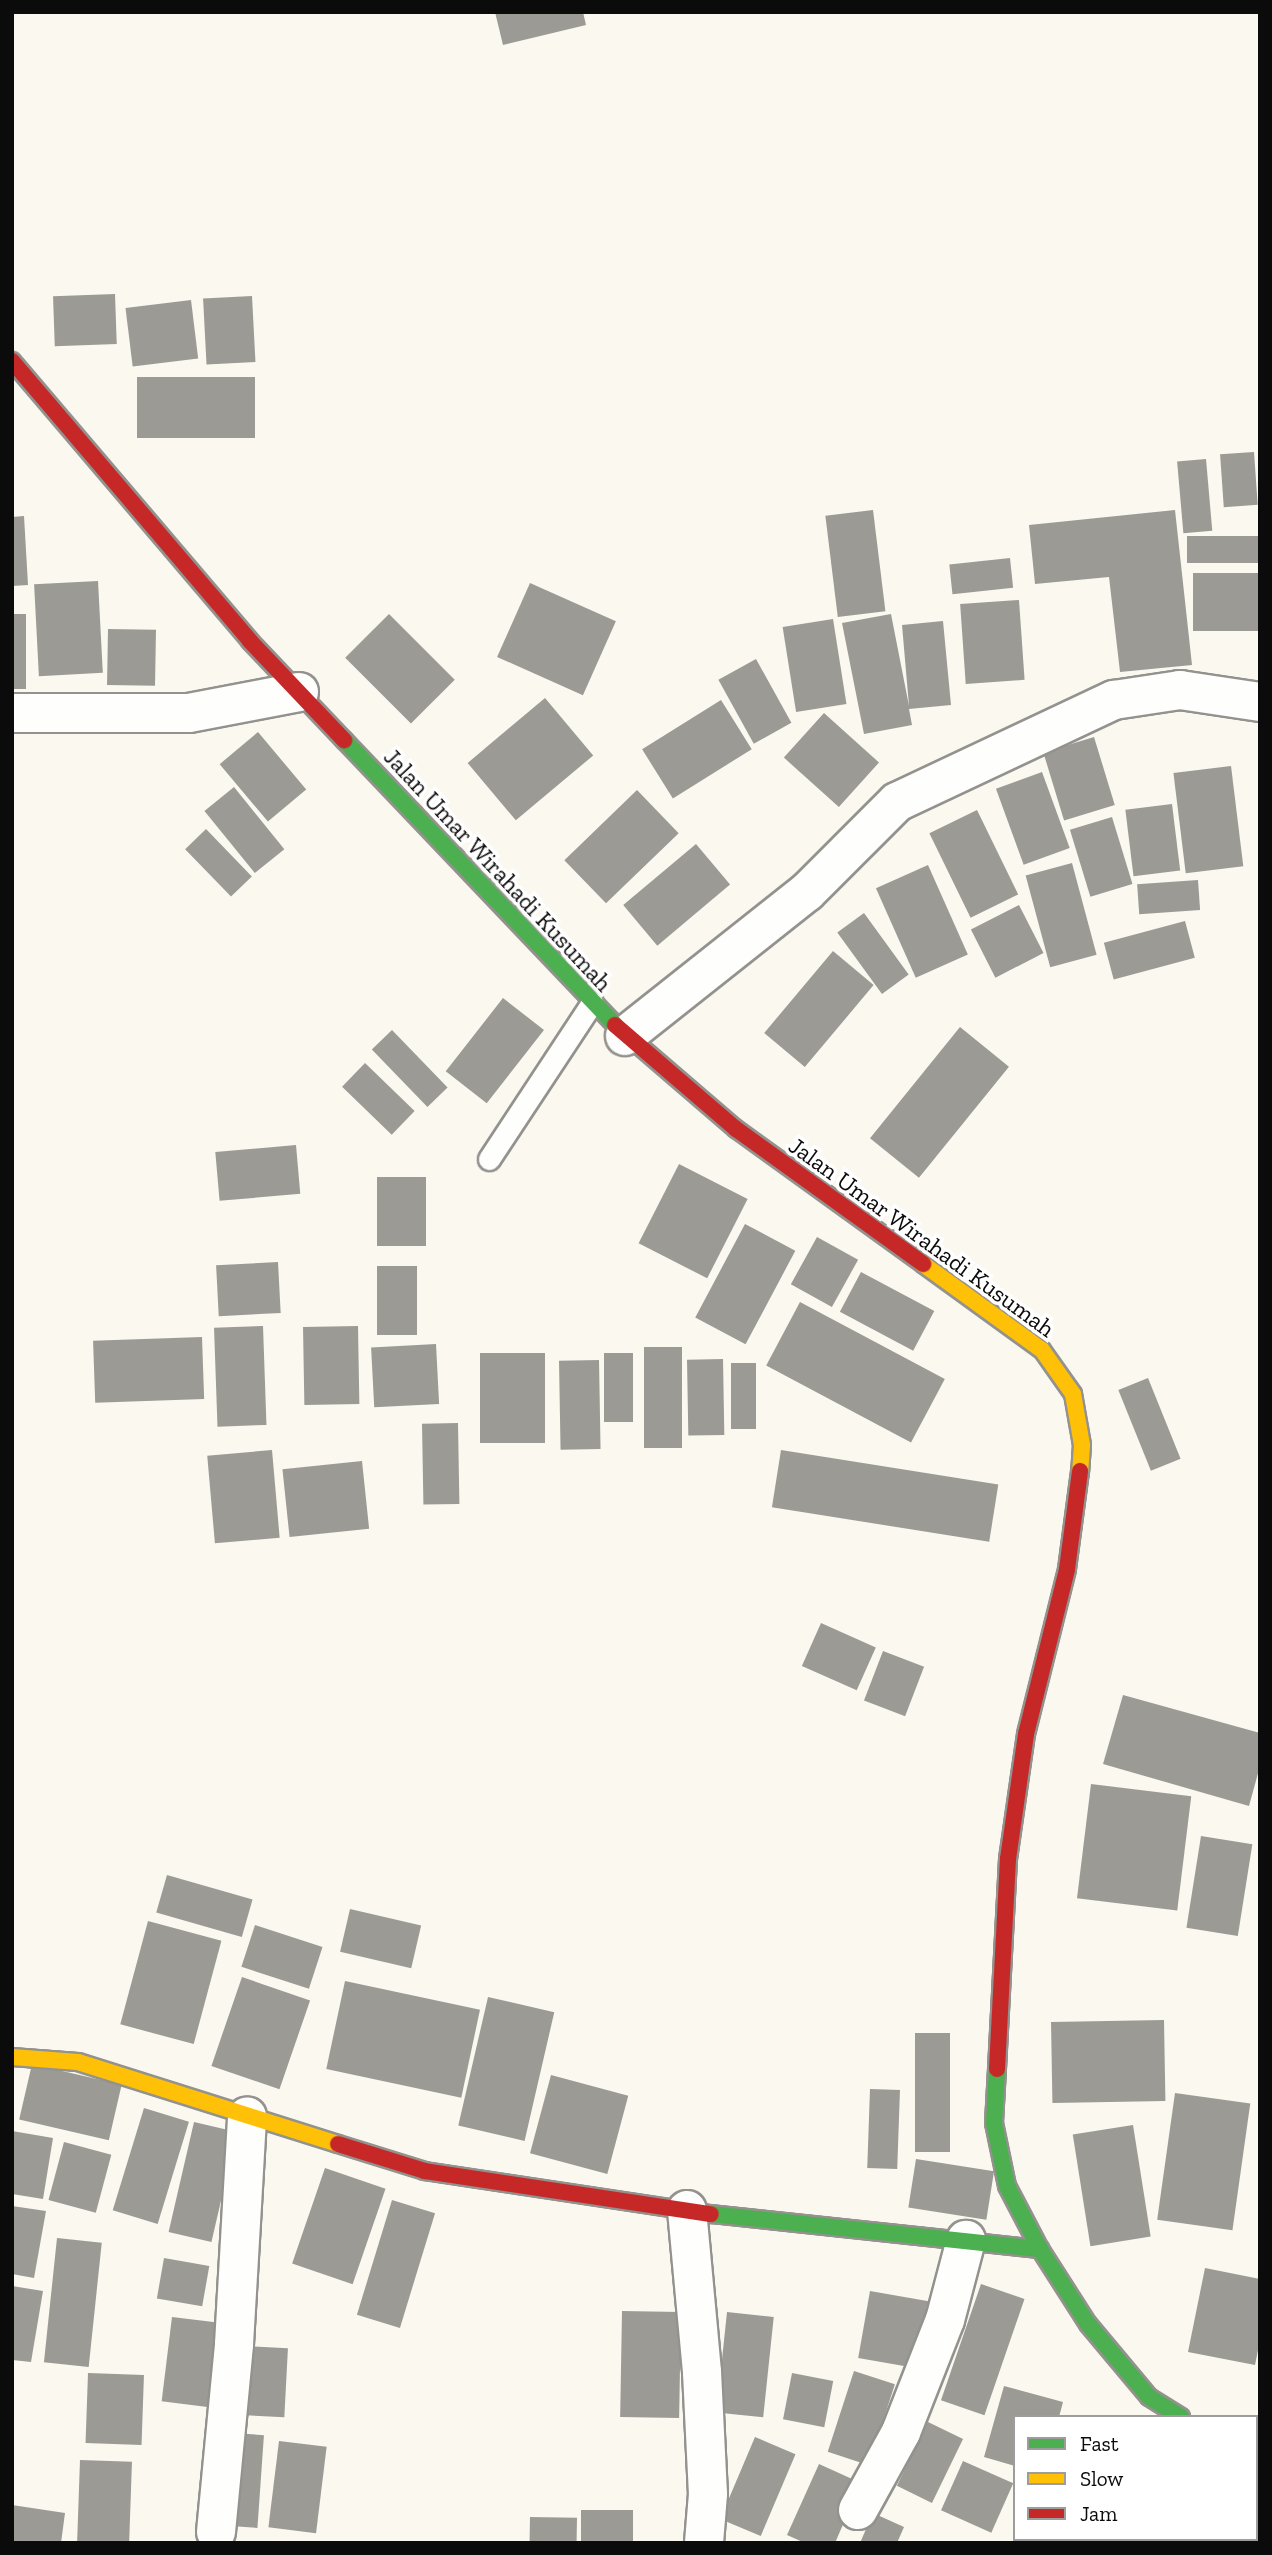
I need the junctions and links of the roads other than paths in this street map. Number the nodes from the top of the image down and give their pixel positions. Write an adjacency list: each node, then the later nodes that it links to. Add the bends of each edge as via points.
1 (12, 361): 2 (main road, Jalan Umar Wirahadi Kusumah)
2 (299, 692): 4 (street, via 189,712); 5 (main road, Jalan Umar Wirahadi Kusumah)
3 (1260, 702): 6 (street, via 1180,690 1114,700 897,802 807,892)
4 (12, 712)
5 (592, 1003): 6 (main road, Jalan Umar Wirahadi Kusumah); 7 (lane)
6 (625, 1036): 12 (main road, Jalan Umar Wirahadi Kusumah, via 736,1129 1042,1350 1073,1394 1082,1445 1079,1496 1068,1569 1026,1734 1008,1859 994,2123 1007,2186)
7 (489, 1159)
8 (12, 2057): 9 (main road, via 78,2062)
9 (247, 2116): 10 (main road, via 425,2171); 15 (street, via 234,2344)
10 (687, 2210): 11 (main road); 16 (street, via 705,2440)
11 (965, 2240): 12 (main road); 14 (street, via 945,2320 901,2432)
12 (1040, 2249): 13 (main road, Jalan Umar Wirahadi Kusumah, via 1088,2324 1149,2397)
13 (1178, 2415)
14 (858, 2510)
15 (216, 2532)
16 (704, 2543)

